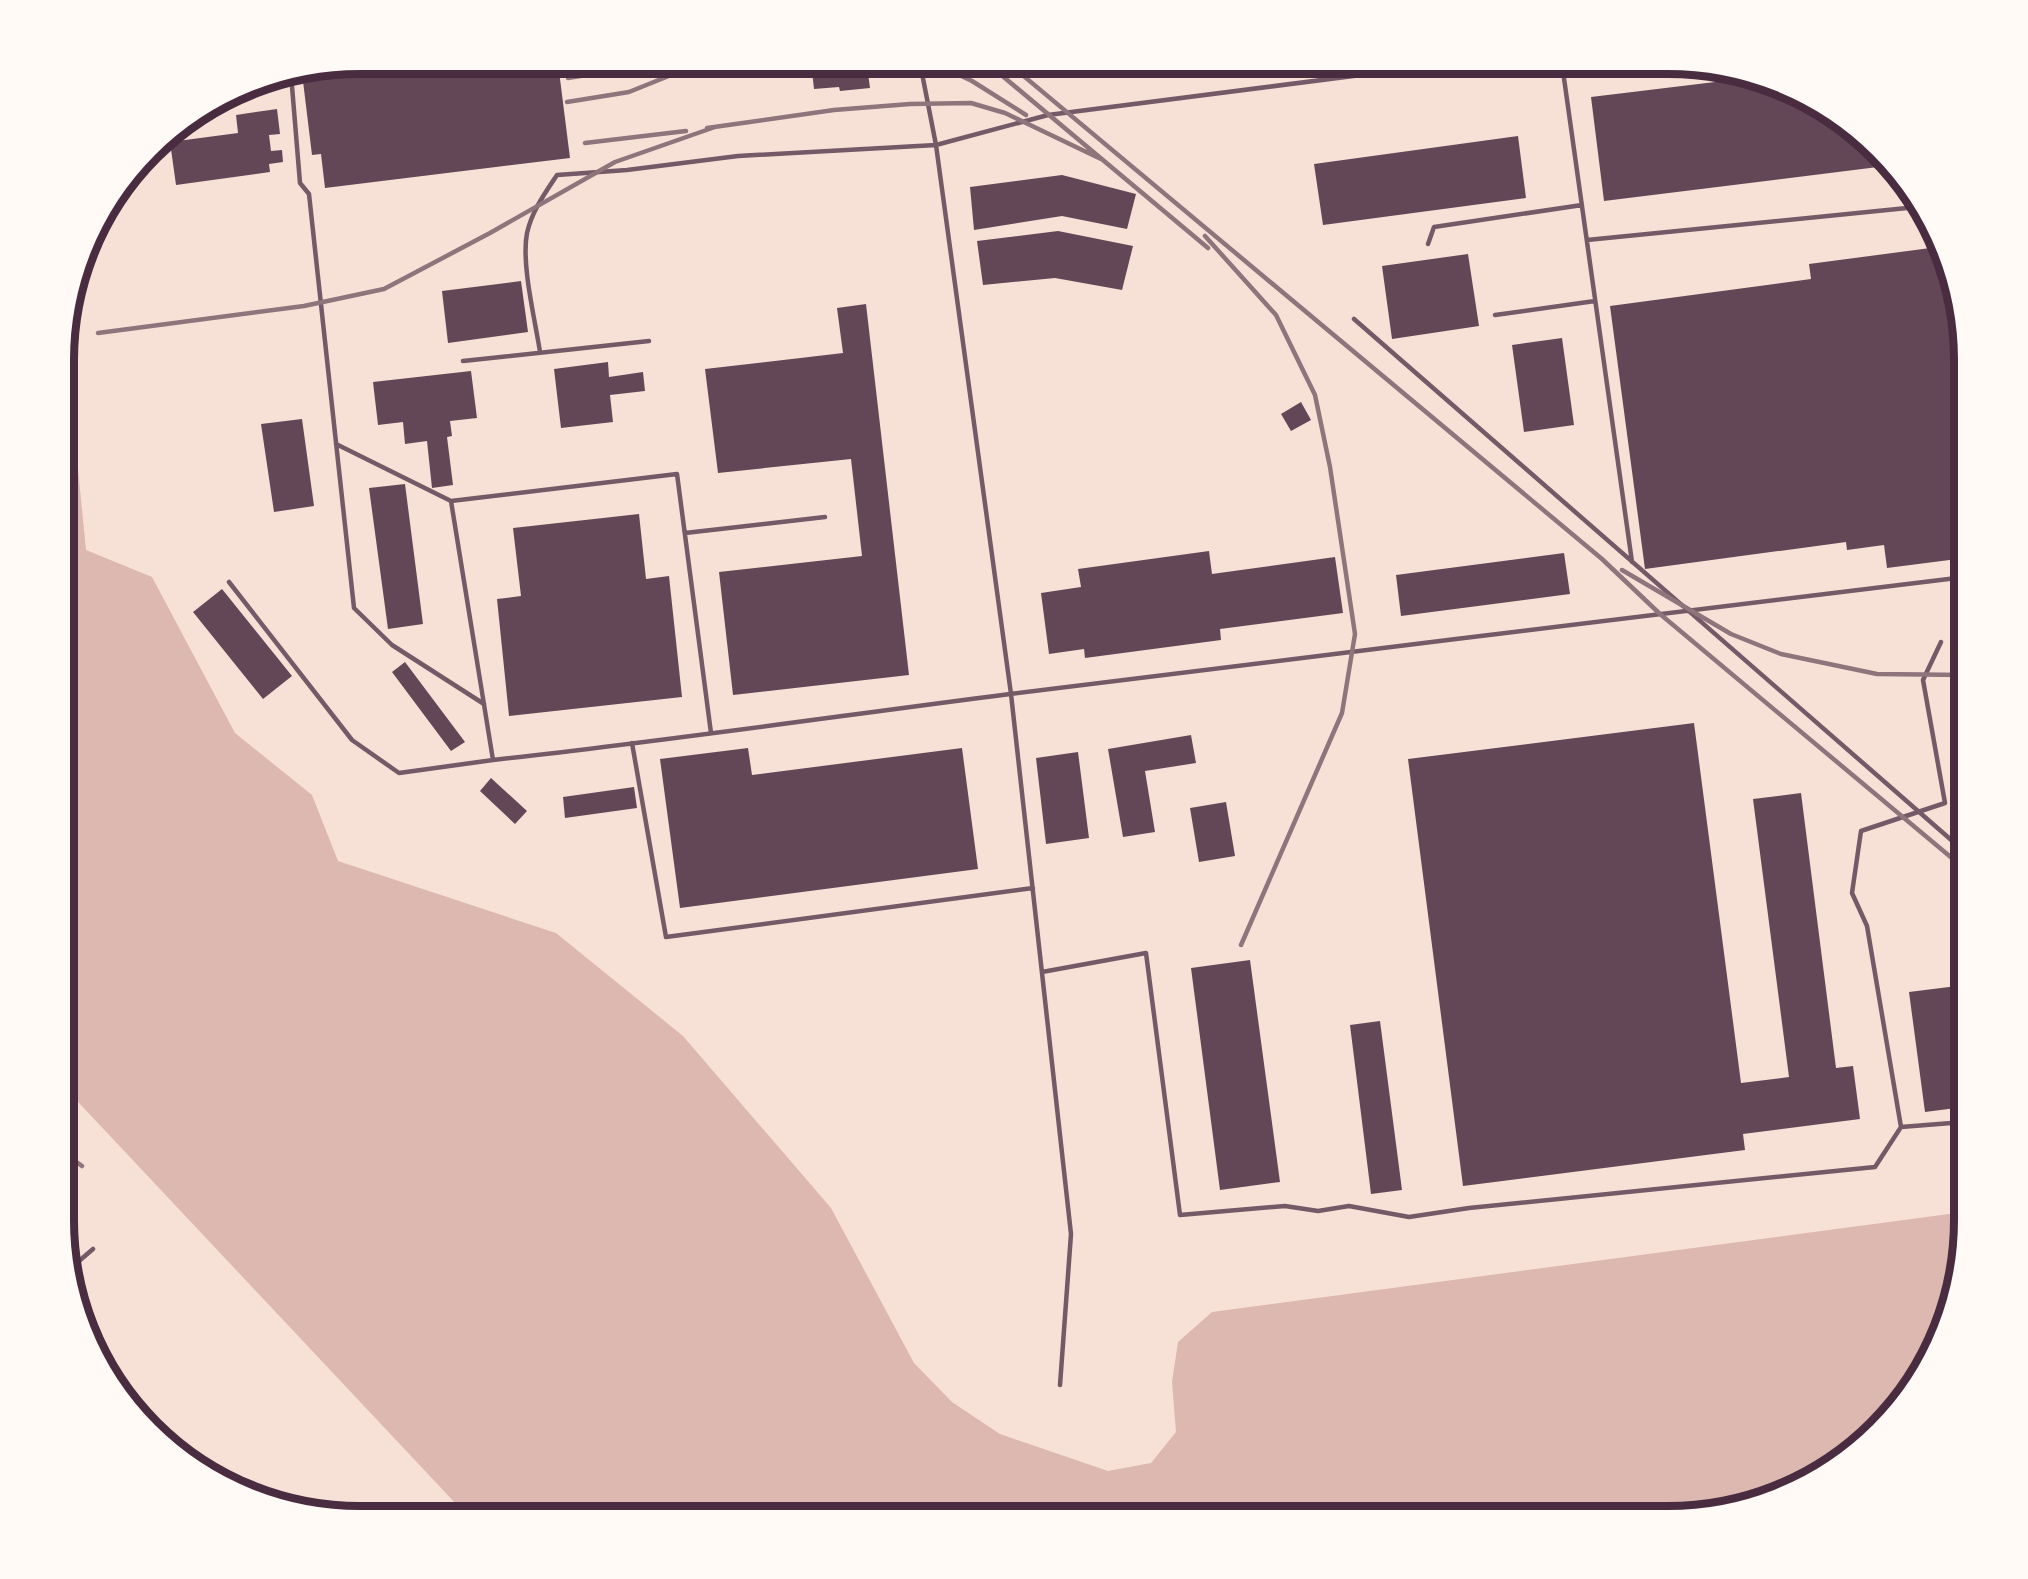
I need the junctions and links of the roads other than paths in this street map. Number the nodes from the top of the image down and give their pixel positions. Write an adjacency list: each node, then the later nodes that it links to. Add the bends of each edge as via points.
1 (922, 74): 5 (lane)
2 (1363, 74): 5 (lane, via 1048,115)
3 (1563, 74): 6 (lane)
4 (292, 82): 16 (lane, via 300,183 309,194)
5 (936, 144): 14 (lane, via 738,156 557,175 540,200 528,232 525,257); 25 (lane)
6 (1582, 205): 8 (lane); 9 (lane, via 1434,227)
7 (1910, 208): 8 (lane)
8 (1587, 240): 10 (lane)
9 (1428, 244)
10 (1595, 301): 11 (lane); 20 (lane)
11 (1495, 315)
12 (1354, 319): 20 (lane)
13 (649, 341): 14 (lane)
14 (540, 352): 15 (lane)
15 (463, 361)
16 (336, 444): 17 (lane); 26 (lane, via 354,608 392,645)
17 (450, 501): 19 (lane, via 677,474); 26 (lane)
18 (825, 517): 19 (lane)
19 (685, 533): 27 (lane)
20 (1632, 562): 23 (lane)
21 (1954, 578): 23 (lane)
22 (229, 582): 29 (lane, via 352,740 399,773)
23 (1689, 611): 25 (lane); 30 (lane)
24 (1941, 642): 30 (lane, via 1923,680 1945,803)
25 (1011, 694): 27 (lane); 32 (lane)
26 (484, 705): 29 (lane)
27 (711, 733): 28 (lane)
28 (632, 743): 29 (lane); 32 (lane, via 666,938)
29 (493, 760)
30 (1919, 812): 31 (lane); 35 (lane, via 1861,831 1852,893 1867,926)
31 (1954, 842)
32 (1033, 888): 33 (lane)
33 (1042, 972): 35 (lane, via 1146,953 1180,1215 1285,1206 1318,1211 1349,1206 1409,1217 1875,1167); 38 (lane, via 1071,1234)
34 (1954, 1123): 35 (lane)
35 (1901, 1127)
36 (93, 1249): 37 (lane)
37 (77, 1263)
38 (1060, 1385)

